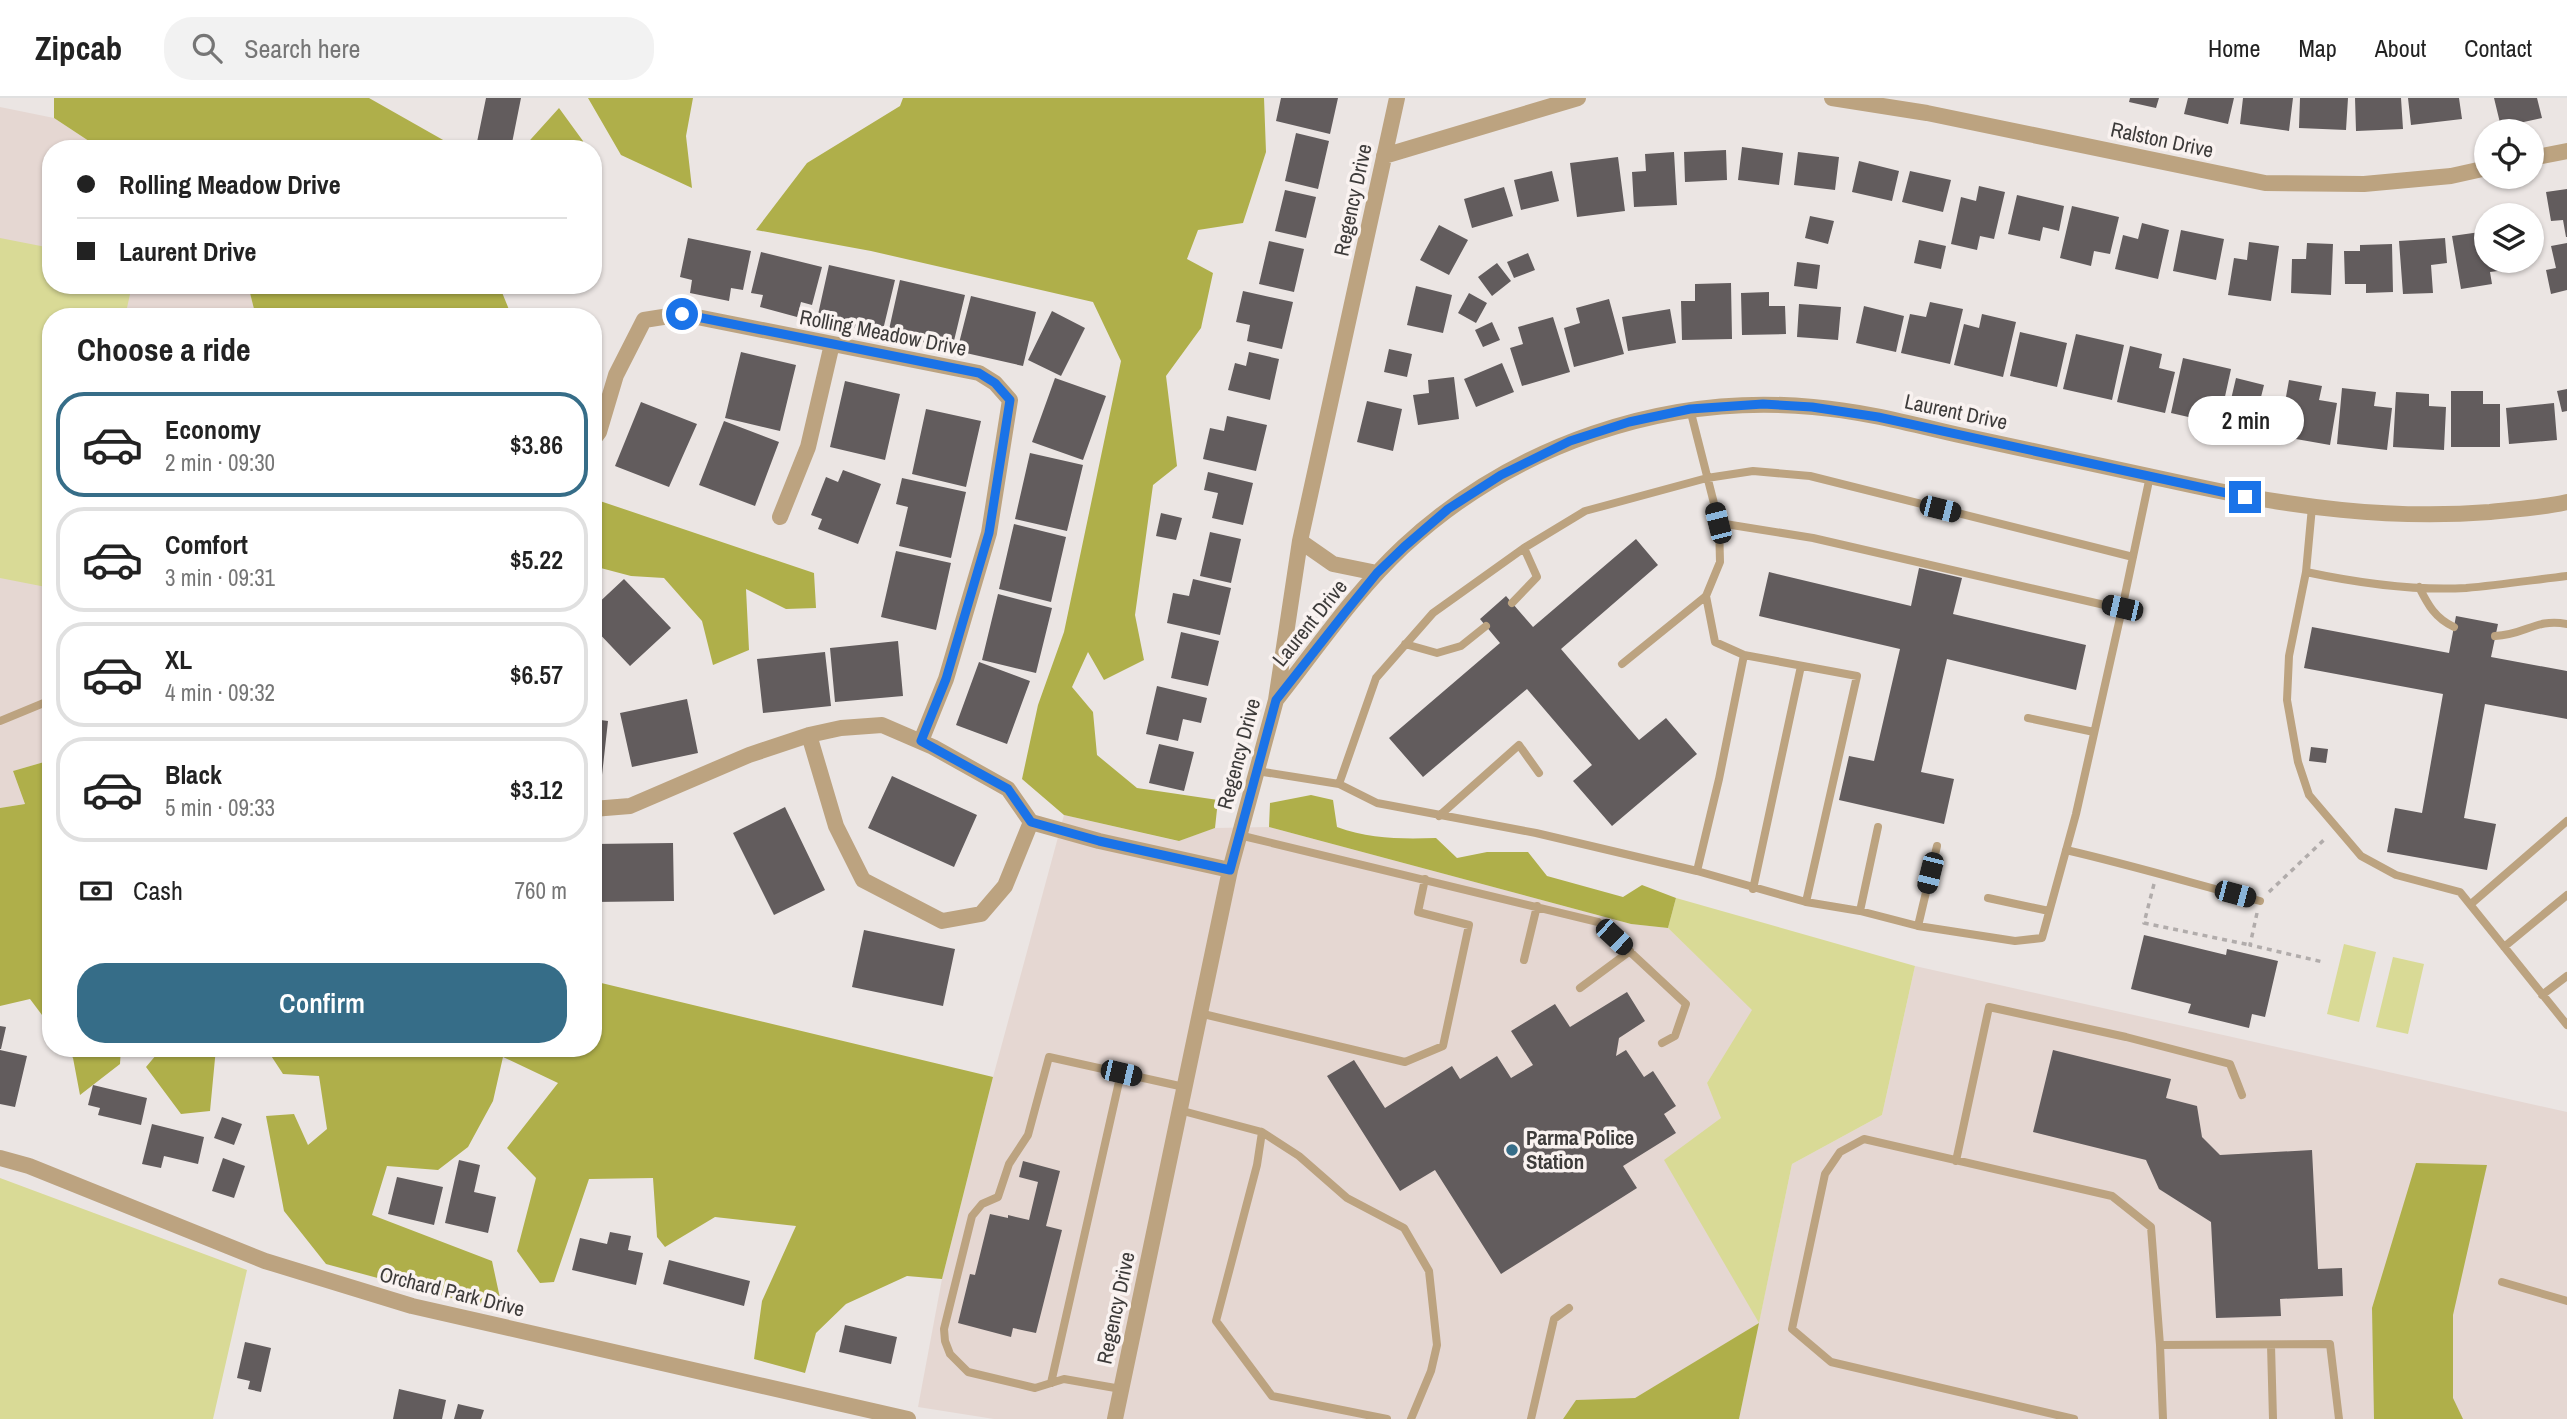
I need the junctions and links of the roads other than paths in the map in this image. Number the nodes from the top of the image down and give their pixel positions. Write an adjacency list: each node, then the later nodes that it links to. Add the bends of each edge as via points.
1 (1397, 98): 6 (street, Regency Drive)
2 (1578, 98): 6 (street)
3 (1832, 98): 7 (street, Ralston Drive, via 1927,113 2265,183 2364,184)
4 (2567, 150): 5 (street)
5 (2544, 155)
6 (1384, 156): 17 (street, Regency Drive)
7 (2474, 171)
8 (832, 344): 10 (street, Rolling Meadow Drive, via 682,314 644,320 616,375); 15 (street, via 808,447); 41 (street, Rolling Meadow Drive, via 979,373 1010,400 989,533 946,679)
9 (1690, 409): 11 (street, Laurent Drive, via 1763,404 1843,410); 12 (lane); 21 (street, Laurent Drive, via 1610,427 1520,465 1448,509)
10 (602, 419)
11 (2150, 476): 14 (street, Laurent Drive); 19 (lane)
12 (1707, 478): 16 (lane); 18 (lane, via 1586,511); 19 (lane, via 1753,471 1810,476)
13 (2567, 502): 14 (street, Laurent Drive, via 2445,515)
14 (2312, 507): 20 (lane)
15 (780, 517)
16 (1718, 523): 24 (lane, via 1720,562); 26 (lane, via 1813,538)
17 (1300, 541): 21 (street, Laurent Drive, via 1333,565); 35 (street, Regency Drive)
18 (1524, 548): 25 (lane, via 1537,577); 31 (lane, via 1433,613)
19 (2133, 557): 26 (lane)
20 (2306, 572): 23 (lane); 61 (lane, via 2289,656 2287,700 2309,795 2361,856 2396,875 2459,892)
21 (1377, 573): 35 (street, Laurent Drive)
22 (2567, 576): 23 (lane, via 2463,588)
23 (2419, 587): 29 (lane, via 2440,620)
24 (1706, 596): 32 (lane, via 1715,642); 33 (lane)
25 (1512, 603)
26 (2122, 608): 39 (lane)
27 (2567, 624): 30 (lane, via 2538,623 2515,635)
28 (1486, 626): 31 (lane, via 1461,646 1437,653)
29 (2454, 627)
30 (2495, 636)
31 (1405, 644): 44 (lane, via 1376,678)
32 (1744, 655): 34 (lane); 54 (lane)
33 (1622, 664)
34 (1801, 666): 56 (lane); 60 (lane, via 1857,676)
35 (1276, 700): 42 (street, Regency Drive)
36 (42, 704): 38 (lane)
37 (2028, 718): 39 (lane)
38 (0, 721)
39 (2094, 732): 52 (lane)
40 (809, 735): 41 (street, via 882,724); 45 (street, via 749,755 630,806); 48 (street, via 836,826 863,880 943,920 981,914 1005,886)
41 (921, 741): 48 (street, via 1008,789)
42 (1257, 771): 44 (lane); 50 (street, Regency Drive)
43 (1539, 773): 46 (lane, via 1519,745)
44 (1339, 784): 46 (lane, via 1377,803)
45 (602, 808)
46 (1439, 816): 54 (lane, via 1536,833)
47 (2567, 821): 61 (lane)
48 (1031, 822): 53 (street)
49 (1878, 827): 63 (lane)
50 (1239, 835): 53 (street, Regency Drive); 55 (lane)
51 (1937, 846): 65 (lane)
52 (2066, 850): 59 (lane); 64 (lane)
53 (1230, 870): 72 (street, Regency Drive)
54 (1697, 872): 56 (lane)
55 (1425, 879): 62 (lane); 72 (lane, via 1418,912 1469,925 1443,1046 1405,1062)
56 (1753, 889): 60 (lane)
57 (2567, 895): 66 (lane)
58 (1988, 898): 64 (lane)
59 (2260, 901)
60 (1806, 902): 63 (lane)
61 (2471, 904): 66 (lane)
62 (1537, 906): 67 (lane, via 1598,922); 68 (lane)
63 (1860, 911): 65 (lane)
64 (2049, 911): 65 (lane, via 2042,938 2015,942)
65 (1918, 926)
66 (2504, 947): 71 (lane)
67 (1630, 951): 70 (lane); 74 (lane, via 1686,1004 1675,1036)
68 (1524, 960)
69 (2567, 976): 71 (lane)
70 (1580, 988)
71 (2542, 995): 73 (lane)
72 (1199, 1013): 76 (street, Regency Drive)
73 (2567, 1025)
74 (1662, 1043)
75 (1121, 1073): 76 (lane); 87 (lane); 87 (lane, via 1049,1057 1028,1135 1009,1164 998,1197 982,1204 972,1216 944,1329 950,1354 968,1372 1035,1388)
76 (1184, 1087): 78 (street, Regency Drive)
77 (2242, 1095): 81 (lane, via 2230,1064 1989,1007)
78 (1179, 1110): 79 (lane); 88 (street, Regency Drive)
79 (1262, 1132): 91 (lane, via 1216,1321 1272,1396); 92 (lane, via 1299,1156 1347,1198 1404,1228 1429,1271 1437,1345)
80 (0, 1157): 89 (street, Orchard Park Drive, via 265,1261 412,1306)
81 (1956, 1161): 85 (lane, via 2112,1196 2151,1227); 94 (lane, via 1864,1139 1840,1152 1825,1174 1792,1329 1830,1362)
82 (2502, 1282): 83 (lane)
83 (2567, 1301)
84 (1569, 1308): 93 (lane, via 1554,1319)
85 (2160, 1345): 86 (lane); 95 (lane)
86 (2271, 1345): 96 (lane); 97 (lane, via 2329,1344)
87 (1051, 1383): 88 (lane, via 1064,1379)
88 (1121, 1390): 90 (street, Regency Drive)
89 (908, 1419)
90 (1115, 1419)
91 (1387, 1419)
92 (1411, 1419)
93 (1531, 1419)
94 (2074, 1419)
95 (2163, 1419)
96 (2273, 1419)
97 (2339, 1419)

